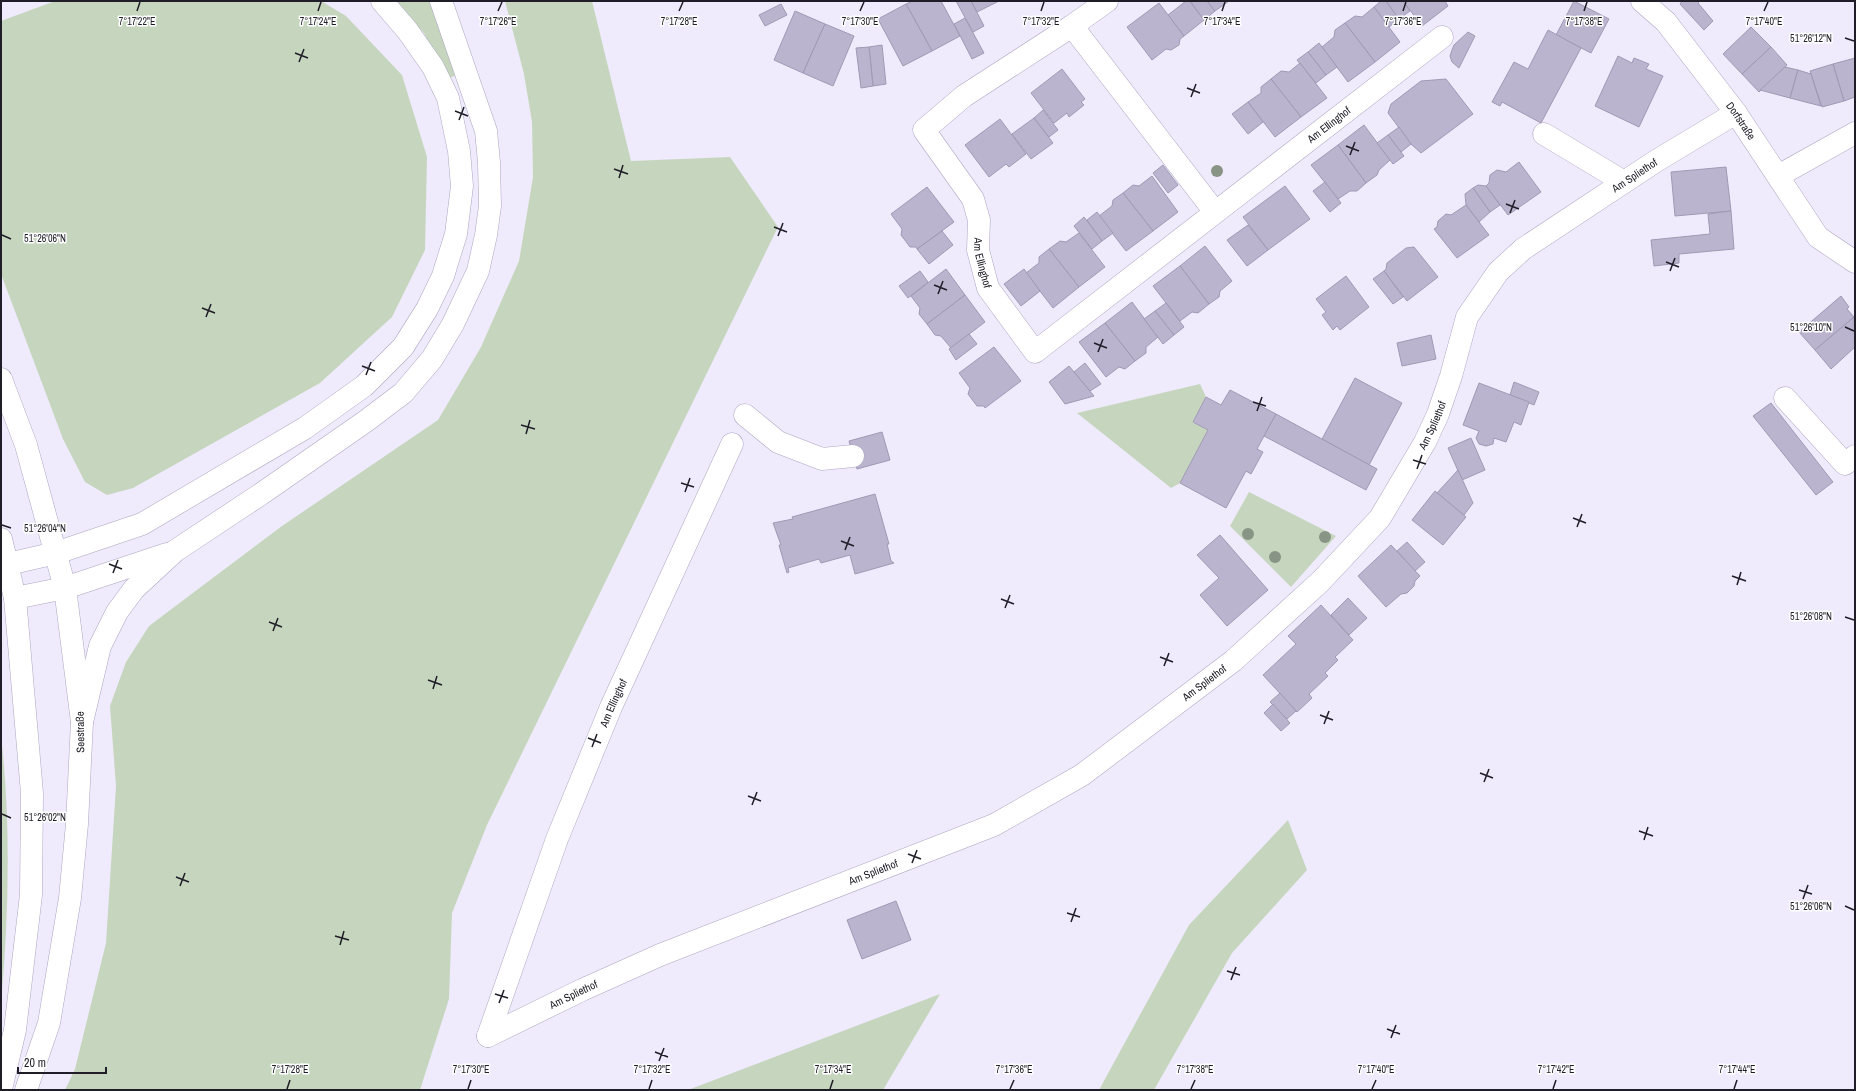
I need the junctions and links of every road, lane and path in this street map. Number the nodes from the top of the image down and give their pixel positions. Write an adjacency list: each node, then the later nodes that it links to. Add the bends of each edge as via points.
1 (382, 1): 22 (main road, via 407,30 432,67 448,98 459,151 462,186 456,234 443,276 427,309 403,347 364,386 305,428 142,524)
2 (440, 1): 21 (main road, via 486,131 489,162 490,206 478,271 453,324 432,359 404,392 366,422)
3 (1107, 1): 5 (main road, Am Ellinghof)
4 (1642, 1): 7 (main road, Dorfstraße, via 1666,22)
5 (1072, 26): 12 (main road); 12 (main road, Am Ellinghof, via 964,96 924,130 973,199 979,220 978,250 988,288 1035,352)
6 (1442, 37): 12 (main road, Am Ellinghof)
7 (1736, 113): 10 (main road, Dorfstraße); 11 (main road, Am Spliethof)
8 (1855, 133): 10 (main road)
9 (1544, 134): 11 (main road)
10 (1778, 176): 13 (main road, Dorfstraße, via 1818,237)
11 (1624, 182): 27 (main road, Am Spliethof, via 1523,249 1498,272 1467,317 1451,376 1425,442 1374,525 1321,581 1233,661 1088,770 994,825 660,955)
12 (1215, 212)
13 (1855, 262)
14 (1, 379): 22 (main road, Seestraße, via 26,445)
15 (1786, 398): 19 (main road, via 1845,464)
16 (745, 415): 18 (main road, via 778,442 822,459)
17 (732, 444): 27 (main road, Am Ellinghof, via 611,706 557,839)
18 (853, 456)
19 (1855, 456)
20 (1, 539): 23 (main road)
21 (175, 551): 24 (main road); 26 (main road, via 134,589 117,612 100,646)
22 (56, 553): 23 (main road); 24 (main road, Seestraße)
23 (4, 565): 25 (main road)
24 (65, 588): 25 (main road); 26 (main road, Seestraße)
25 (8, 598): 28 (main road, via 32,793 31,895 15,1030)
26 (82, 722): 29 (main road, Seestraße, via 78,824 70,898 49,1023)
27 (488, 1036)
28 (1, 1089)
29 (26, 1090)

